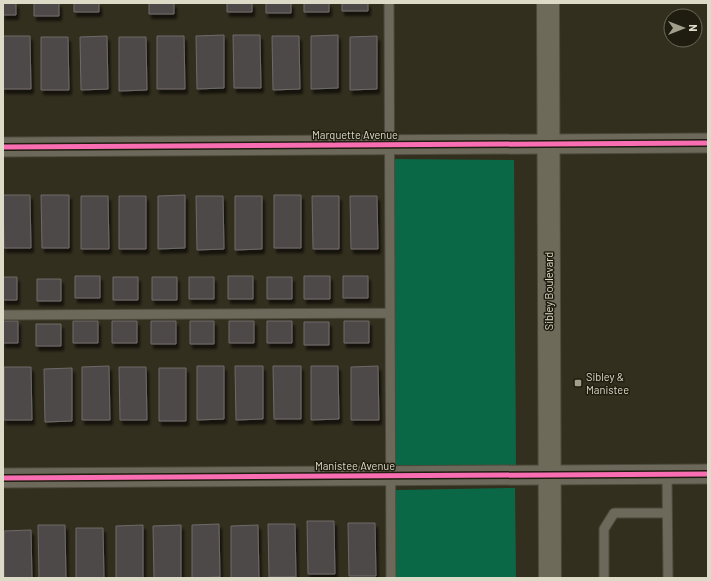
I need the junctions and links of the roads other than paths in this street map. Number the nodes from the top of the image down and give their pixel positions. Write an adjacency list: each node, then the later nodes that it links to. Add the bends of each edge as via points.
1 (389, 3): 5 (lane)
2 (548, 3): 3 (main road, Sibley Boulevard)
3 (549, 143): 4 (street, Marquette Avenue); 5 (street, Marquette Avenue); 11 (main road, Sibley Boulevard)
4 (708, 143)
5 (389, 144): 6 (street, Marquette Avenue); 7 (lane)
6 (3, 147)
7 (390, 313): 8 (lane); 12 (lane)
8 (3, 315)
9 (667, 474): 10 (street, Manistee Avenue); 11 (street, Manistee Avenue); 14 (lane)
10 (708, 474)
11 (550, 475): 12 (street, Manistee Avenue); 16 (main road, Sibley Boulevard)
12 (391, 476): 13 (street, Manistee Avenue); 15 (lane)
13 (3, 478)
14 (667, 513): 17 (lane, via 614,513 604,529); 18 (lane)
15 (391, 578)
16 (550, 578)
17 (604, 578)
18 (668, 578)

